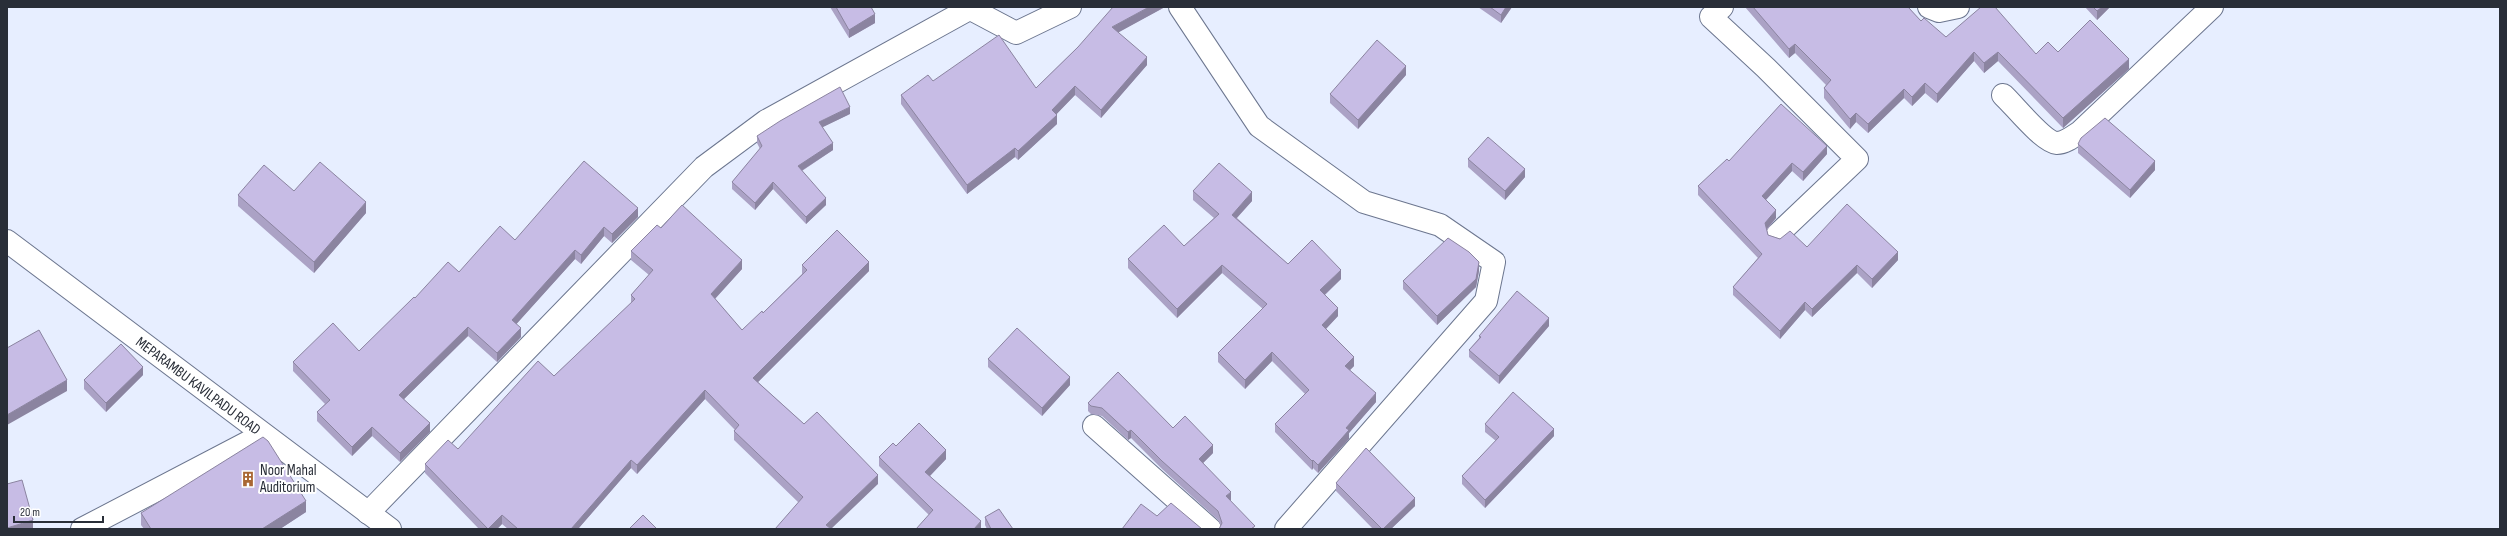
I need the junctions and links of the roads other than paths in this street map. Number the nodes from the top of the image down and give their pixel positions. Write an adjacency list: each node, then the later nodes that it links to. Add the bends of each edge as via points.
1 (1070, 7): 7 (street, via 1016,33)
2 (1180, 7): 17 (street, via 1258,126 1364,202 1440,225 1494,262 1486,301)
3 (1722, 7): 9 (street, via 1711,17 1857,159)
4 (1929, 7): 5 (street, via 1939,11)
5 (1958, 7)
6 (2212, 7): 8 (street, via 2080,132 2063,142 2056,143 2046,137)
7 (968, 8): 13 (street, via 766,121 704,167)
8 (2003, 95)
9 (1777, 235)
10 (7, 241): 12 (street, MEPARAMBU KAVILPADU ROAD)
11 (1094, 426): 16 (street)
12 (262, 435): 13 (street, MEPARAMBU KAVILPADU ROAD); 14 (street)
13 (368, 514): 15 (street, MEPARAMBU KAVILPADU ROAD)
14 (82, 529)
15 (390, 529)
16 (1210, 529)
17 (1286, 529)

